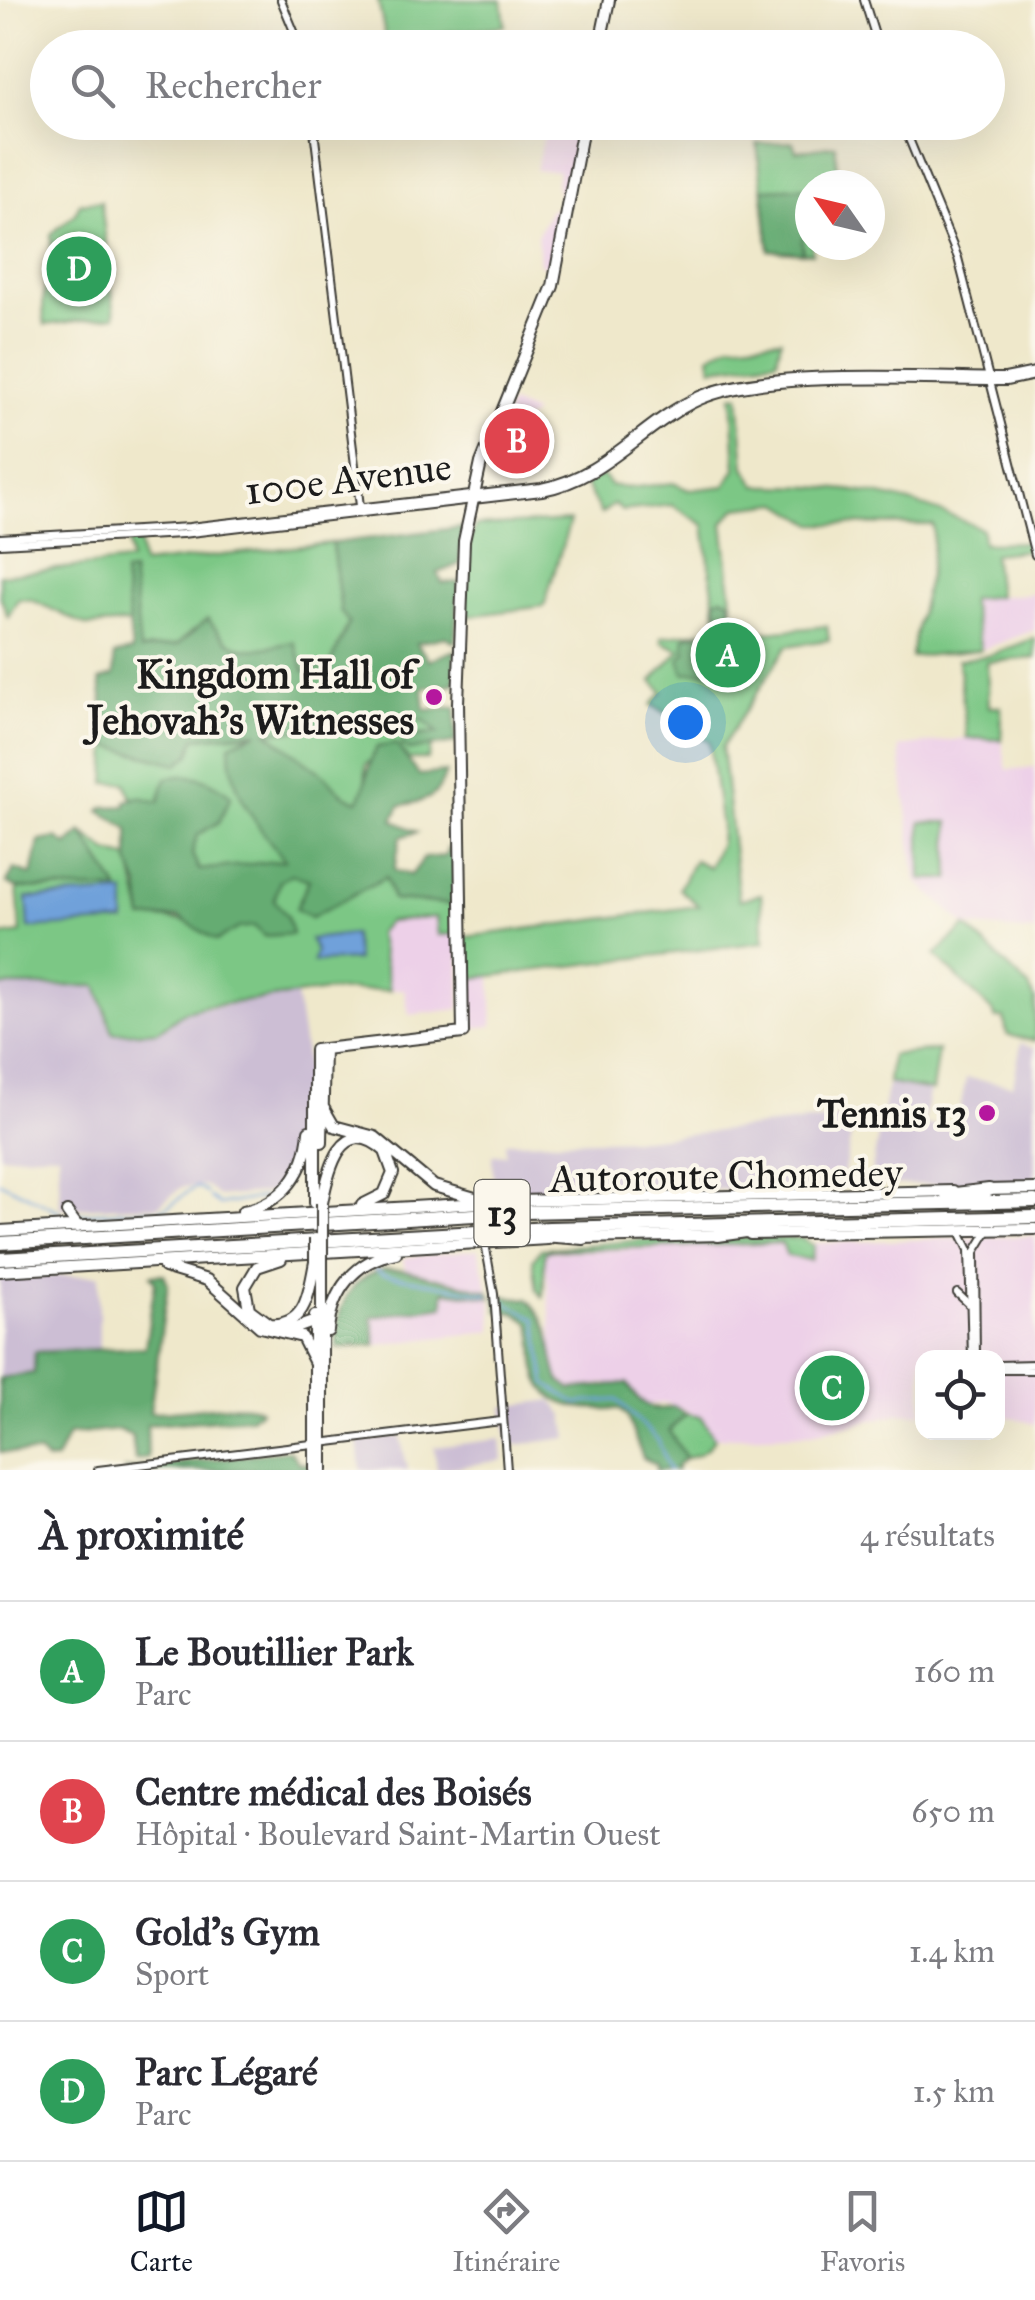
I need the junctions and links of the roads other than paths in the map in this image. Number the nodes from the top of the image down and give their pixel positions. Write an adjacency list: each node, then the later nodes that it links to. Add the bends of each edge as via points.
1 (282, 0): 4 (street)
2 (609, 0): 5 (main road)
3 (864, 0): 6 (street)
4 (294, 30)
5 (603, 30)
6 (873, 30)
7 (315, 140): 13 (street)
8 (581, 140): 12 (main road, via 553,286)
9 (909, 140): 11 (street, via 958,258)
10 (1035, 373): 11 (street, 100e Avenue)
11 (991, 379): 12 (street, 100e Avenue, via 806,384 715,396 579,482 542,492); 15 (street)
12 (474, 496): 13 (street, 100e Avenue); 16 (main road, via 463,556 458,666 463,1032 319,1050)
13 (360, 510): 14 (street, 100e Avenue)
14 (0, 541)
15 (1035, 555)
16 (319, 1104): 17 (main road, via 334,1126); 18 (main road); 26 (main road, via 306,1157 284,1192 251,1210)
17 (356, 1132): 18 (main road); 21 (main road, via 383,1142 448,1193)
18 (319, 1144): 24 (main road)
19 (1035, 1189): 20 (main road)
20 (989, 1190): 21 (main road); 23 (highway)
21 (516, 1201): 24 (main road)
22 (1035, 1201): 23 (highway, Autoroute Chomedey / 13)
23 (850, 1204): 31 (highway, Autoroute Chomedey / 13)
24 (321, 1206): 24 (main road, via 330,1164 341,1148 362,1140 385,1150 393,1170 386,1192 368,1203); 26 (main road); 38 (main road, bridge)
25 (1035, 1217): 27 (highway, Autoroute Chomedey / 13)
26 (173, 1221): 31 (main road, via 78,1226 67,1212)
27 (815, 1221): 33 (highway); 35 (highway, Autoroute Chomedey / 13)
28 (1035, 1229): 29 (main road)
29 (991, 1232): 32 (main road); 46 (street, via 974,1254)
30 (0, 1233): 31 (highway)
31 (57, 1233): 37 (highway, Autoroute Chomedey / 13)
32 (959, 1233): 33 (main road); 42 (street, via 969,1247)
33 (718, 1235): 34 (main road)
34 (584, 1238): 35 (highway); 36 (main road)
35 (445, 1239): 36 (main road); 38 (main road); 40 (highway, Autoroute Chomedey / 13, via 80,1254); 47 (main road, via 382,1256 352,1274 332,1308)
36 (485, 1242): 50 (street)
37 (0, 1243)
38 (316, 1259): 38 (main road, via 297,1317 272,1325 252,1314 244,1293 252,1272 266,1262); 39 (main road); 43 (main road)
39 (128, 1263): 40 (main road); 44 (main road, via 196,1274 258,1326)
40 (0, 1265)
41 (958, 1294): 42 (street)
42 (970, 1306): 45 (street)
43 (319, 1320): 44 (main road); 47 (main road)
44 (285, 1332): 47 (main road, via 305,1339)
45 (976, 1350)
46 (977, 1350)
47 (319, 1365): 51 (main road)
48 (1005, 1367): 49 (street)
49 (1035, 1367)
50 (501, 1421): 51 (street); 54 (street)
51 (319, 1444): 52 (street); 53 (main road)
52 (98, 1470)
53 (318, 1470)
54 (507, 1470)

